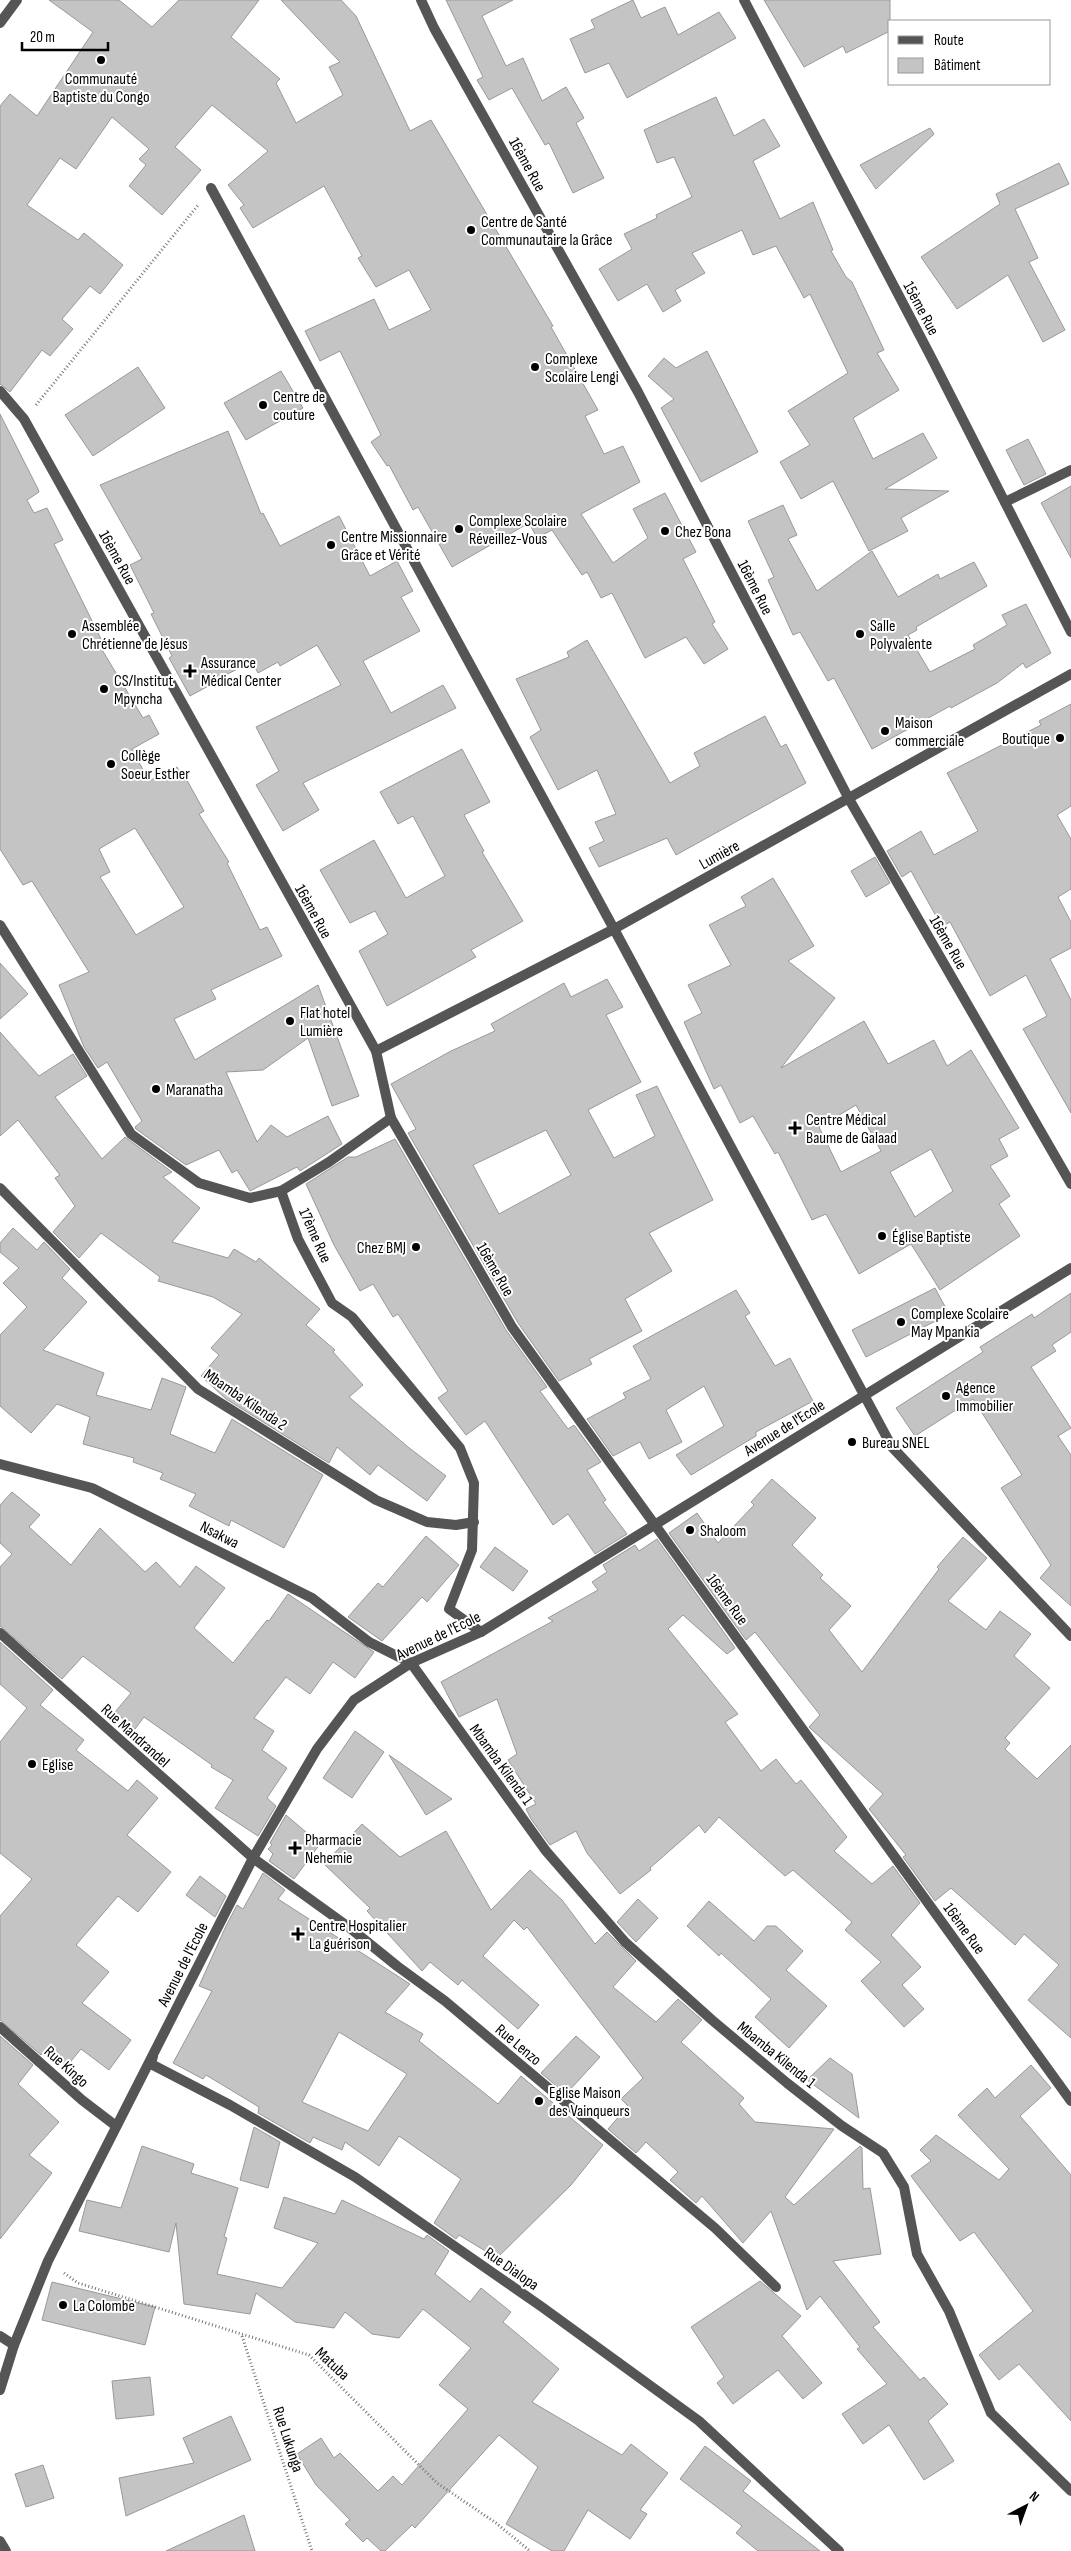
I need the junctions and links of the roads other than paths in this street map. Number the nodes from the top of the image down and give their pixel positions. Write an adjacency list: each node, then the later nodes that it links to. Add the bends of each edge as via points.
1 (17, 0): 4 (street)
2 (421, 0): 11 (street, 16ème Rue, via 638,392)
3 (744, 0): 8 (street, 15ème Rue)
4 (0, 23)
5 (211, 188): 13 (street)
6 (0, 392): 14 (street, 16ème Rue, via 24,419)
7 (1071, 470): 8 (street)
8 (1005, 502): 9 (street, 15ème Rue)
9 (1071, 632)
10 (1071, 674): 11 (street, Lumière)
11 (849, 799): 13 (street, Lumière); 16 (street, 16ème Rue)
12 (0, 925): 18 (street, via 131,1134 199,1183 250,1198)
13 (614, 928): 14 (street, Lumière); 20 (street)
14 (376, 1051): 15 (street, 16ème Rue)
15 (391, 1118): 18 (street); 23 (street, 16ème Rue, via 512,1327)
16 (1071, 1184)
17 (0, 1188): 22 (street, Mbamba Kilenda 2, via 198,1389 376,1500 427,1522 456,1525)
18 (281, 1191): 22 (street, 17ème Rue, via 298,1239 332,1303 352,1317 460,1448 474,1483)
19 (1071, 1268): 20 (street, Avenue de l'Ecole)
20 (864, 1396): 23 (street, Avenue de l'Ecole); 26 (street, via 892,1447)
21 (0, 1464): 27 (street, Nsakwa, via 92,1488 312,1598 369,1642)
22 (474, 1522): 24 (street, 17ème Rue, via 472,1550 449,1608)
23 (655, 1524): 24 (street, Avenue de l'Ecole); 31 (street, 16ème Rue)
24 (482, 1632): 27 (street, Avenue de l'Ecole)
25 (0, 1633): 28 (street, Rue Mandrandel)
26 (1071, 1636)
27 (411, 1663): 28 (street, Avenue de l'Ecole, via 354,1700 317,1748); 37 (street, Mbamba Kilenda 1, via 546,1851 625,1942 788,2083 883,2154 904,2186 917,2254 949,2312 991,2413)
28 (253, 1858): 30 (street, Avenue de l'Ecole); 33 (street, Rue Lenzo, via 445,2001 715,2228)
29 (0, 2027): 32 (street, Rue Kingo)
30 (157, 2046): 32 (street, Avenue de l'Ecole); 40 (street, Rue Dialopa, via 151,2064 355,2177 699,2421)
31 (1071, 2101)
32 (116, 2126): 35 (street, Avenue de l'Ecole, via 48,2261)
33 (776, 2287)
34 (0, 2336): 35 (street)
35 (14, 2345): 36 (street, Avenue de l'Ecole)
36 (0, 2390)
37 (1071, 2491)
38 (0, 2541): 39 (street)
39 (6, 2551)
40 (839, 2551)

